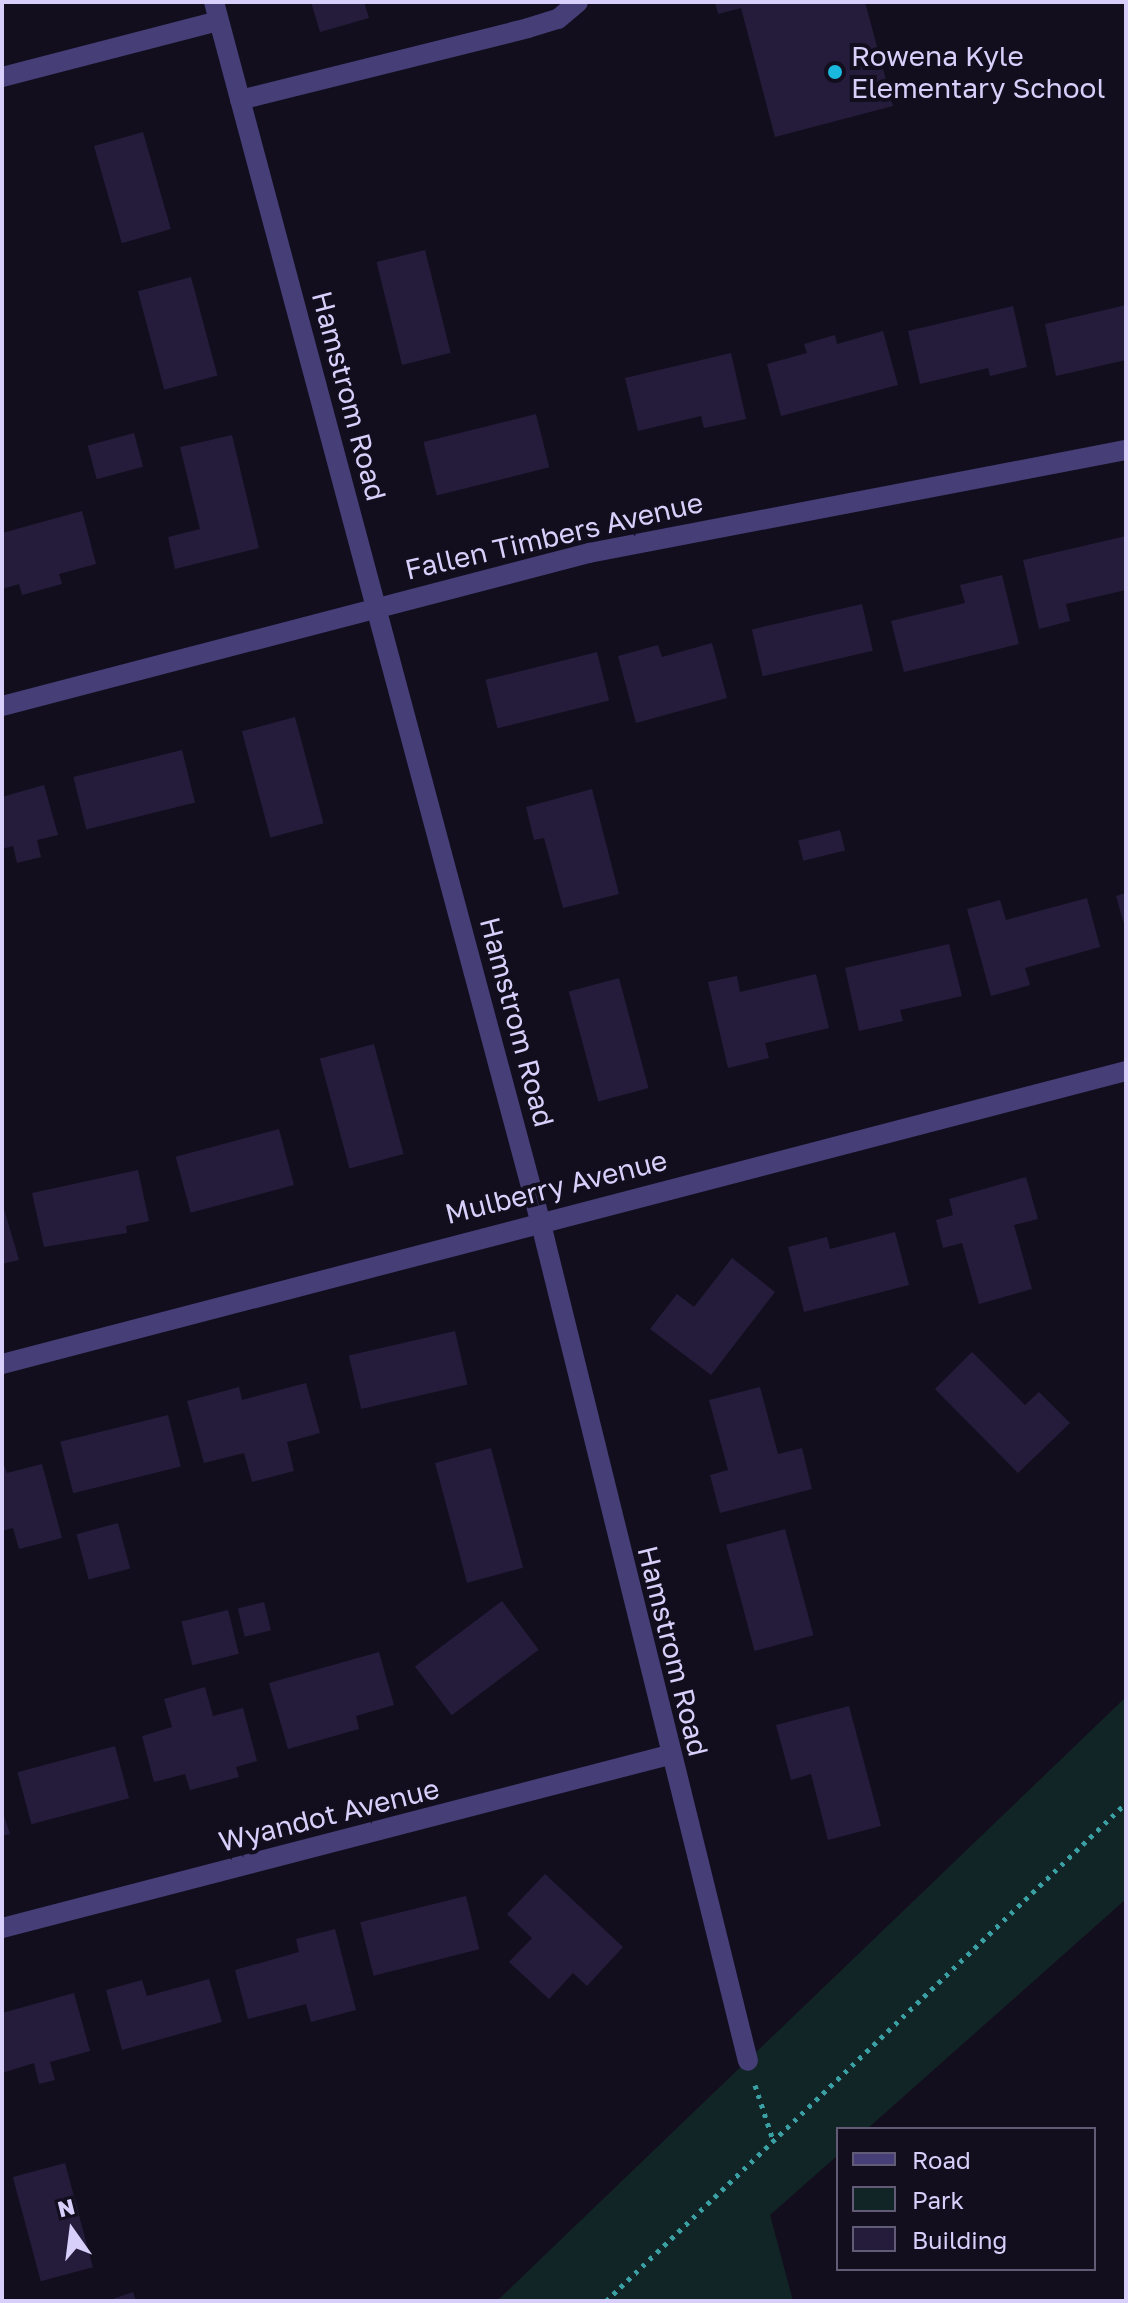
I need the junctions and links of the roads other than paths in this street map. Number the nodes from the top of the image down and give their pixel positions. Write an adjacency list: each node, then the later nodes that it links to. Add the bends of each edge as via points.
1 (578, 2): 4 (street, via 558,19 528,28)
2 (216, 11): 3 (street); 4 (street, Hamstrom Road)
3 (2, 77)
4 (240, 100): 6 (street, Hamstrom Road)
5 (1126, 450): 6 (street, Fallen Timbers Avenue, via 745,520)
6 (378, 607): 7 (street, Fallen Timbers Avenue); 9 (street, Hamstrom Road)
7 (2, 706)
8 (1126, 1071): 9 (street, Mulberry Avenue)
9 (540, 1220): 10 (street, Mulberry Avenue); 11 (street, Hamstrom Road)
10 (2, 1364)
11 (669, 1755): 12 (street, Wyandot Avenue); 13 (street, Hamstrom Road)
12 (2, 1928)
13 (748, 2061)

